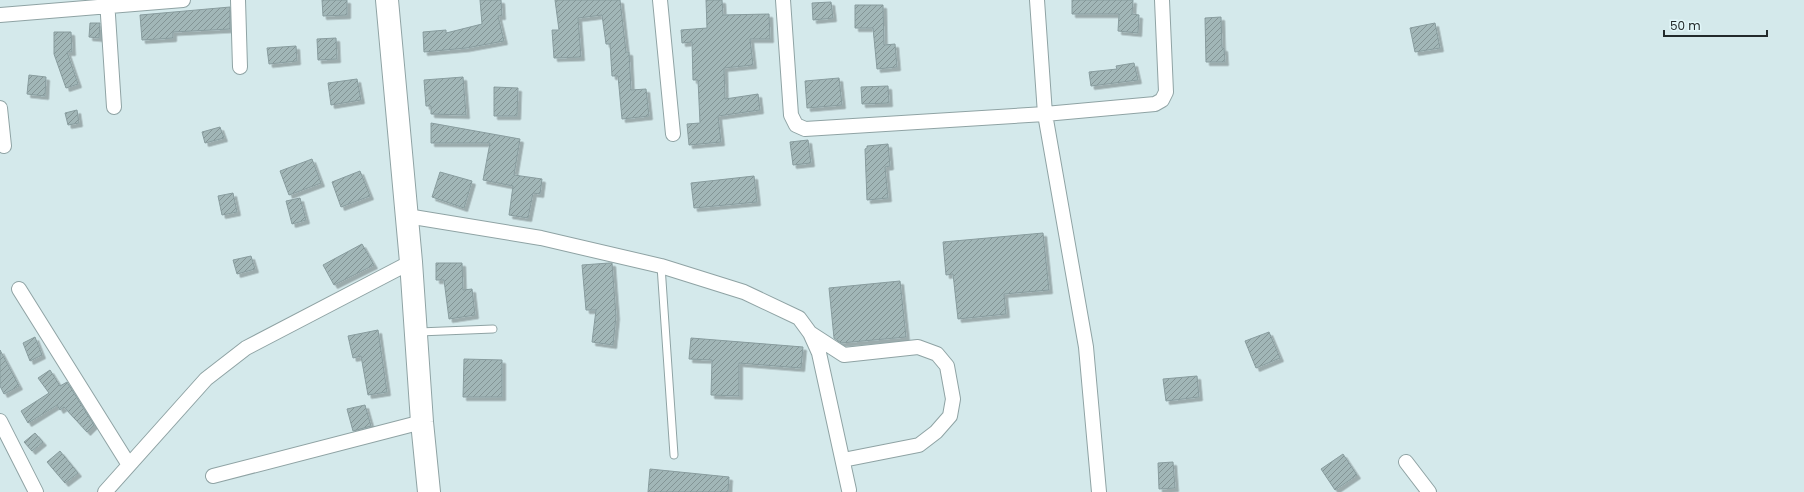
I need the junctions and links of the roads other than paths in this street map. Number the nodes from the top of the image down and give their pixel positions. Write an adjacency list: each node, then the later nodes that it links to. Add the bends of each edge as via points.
1 (183, 0): 8 (street)
2 (238, 0): 10 (street)
3 (387, 0): 16 (highway)
4 (660, 0): 14 (street)
5 (783, 0): 13 (street, via 791,115 796,125 805,129)
6 (1037, 0): 13 (street)
7 (1162, 0): 13 (street, via 1166,92 1162,100 1155,104)
8 (107, 3): 9 (street); 11 (street)
9 (0, 15)
10 (240, 66)
11 (114, 107)
12 (0, 108): 15 (street)
13 (1045, 114): 34 (street, via 1086,347)
14 (673, 134)
15 (4, 146)
16 (407, 216): 17 (highway); 18 (street, via 541,238)
17 (411, 262): 21 (highway); 28 (street, via 246,348 206,379)
18 (661, 266): 22 (street, via 744,292 799,318); 25 (lane)
19 (19, 289): 28 (street)
20 (493, 329): 21 (lane)
21 (417, 332): 24 (highway)
22 (810, 333): 26 (street, via 819,353); 26 (street, via 844,355 918,347 937,354 947,366 953,399 950,416 936,432 919,445)
23 (0, 421): 31 (street)
24 (422, 422): 29 (street); 33 (highway)
25 (674, 455)
26 (843, 460): 30 (street)
27 (1406, 462): 35 (street)
28 (129, 465): 32 (street)
29 (214, 476)
30 (849, 490)
31 (36, 492)
32 (105, 492)
33 (429, 492)
34 (1099, 492)
35 (1429, 492)

